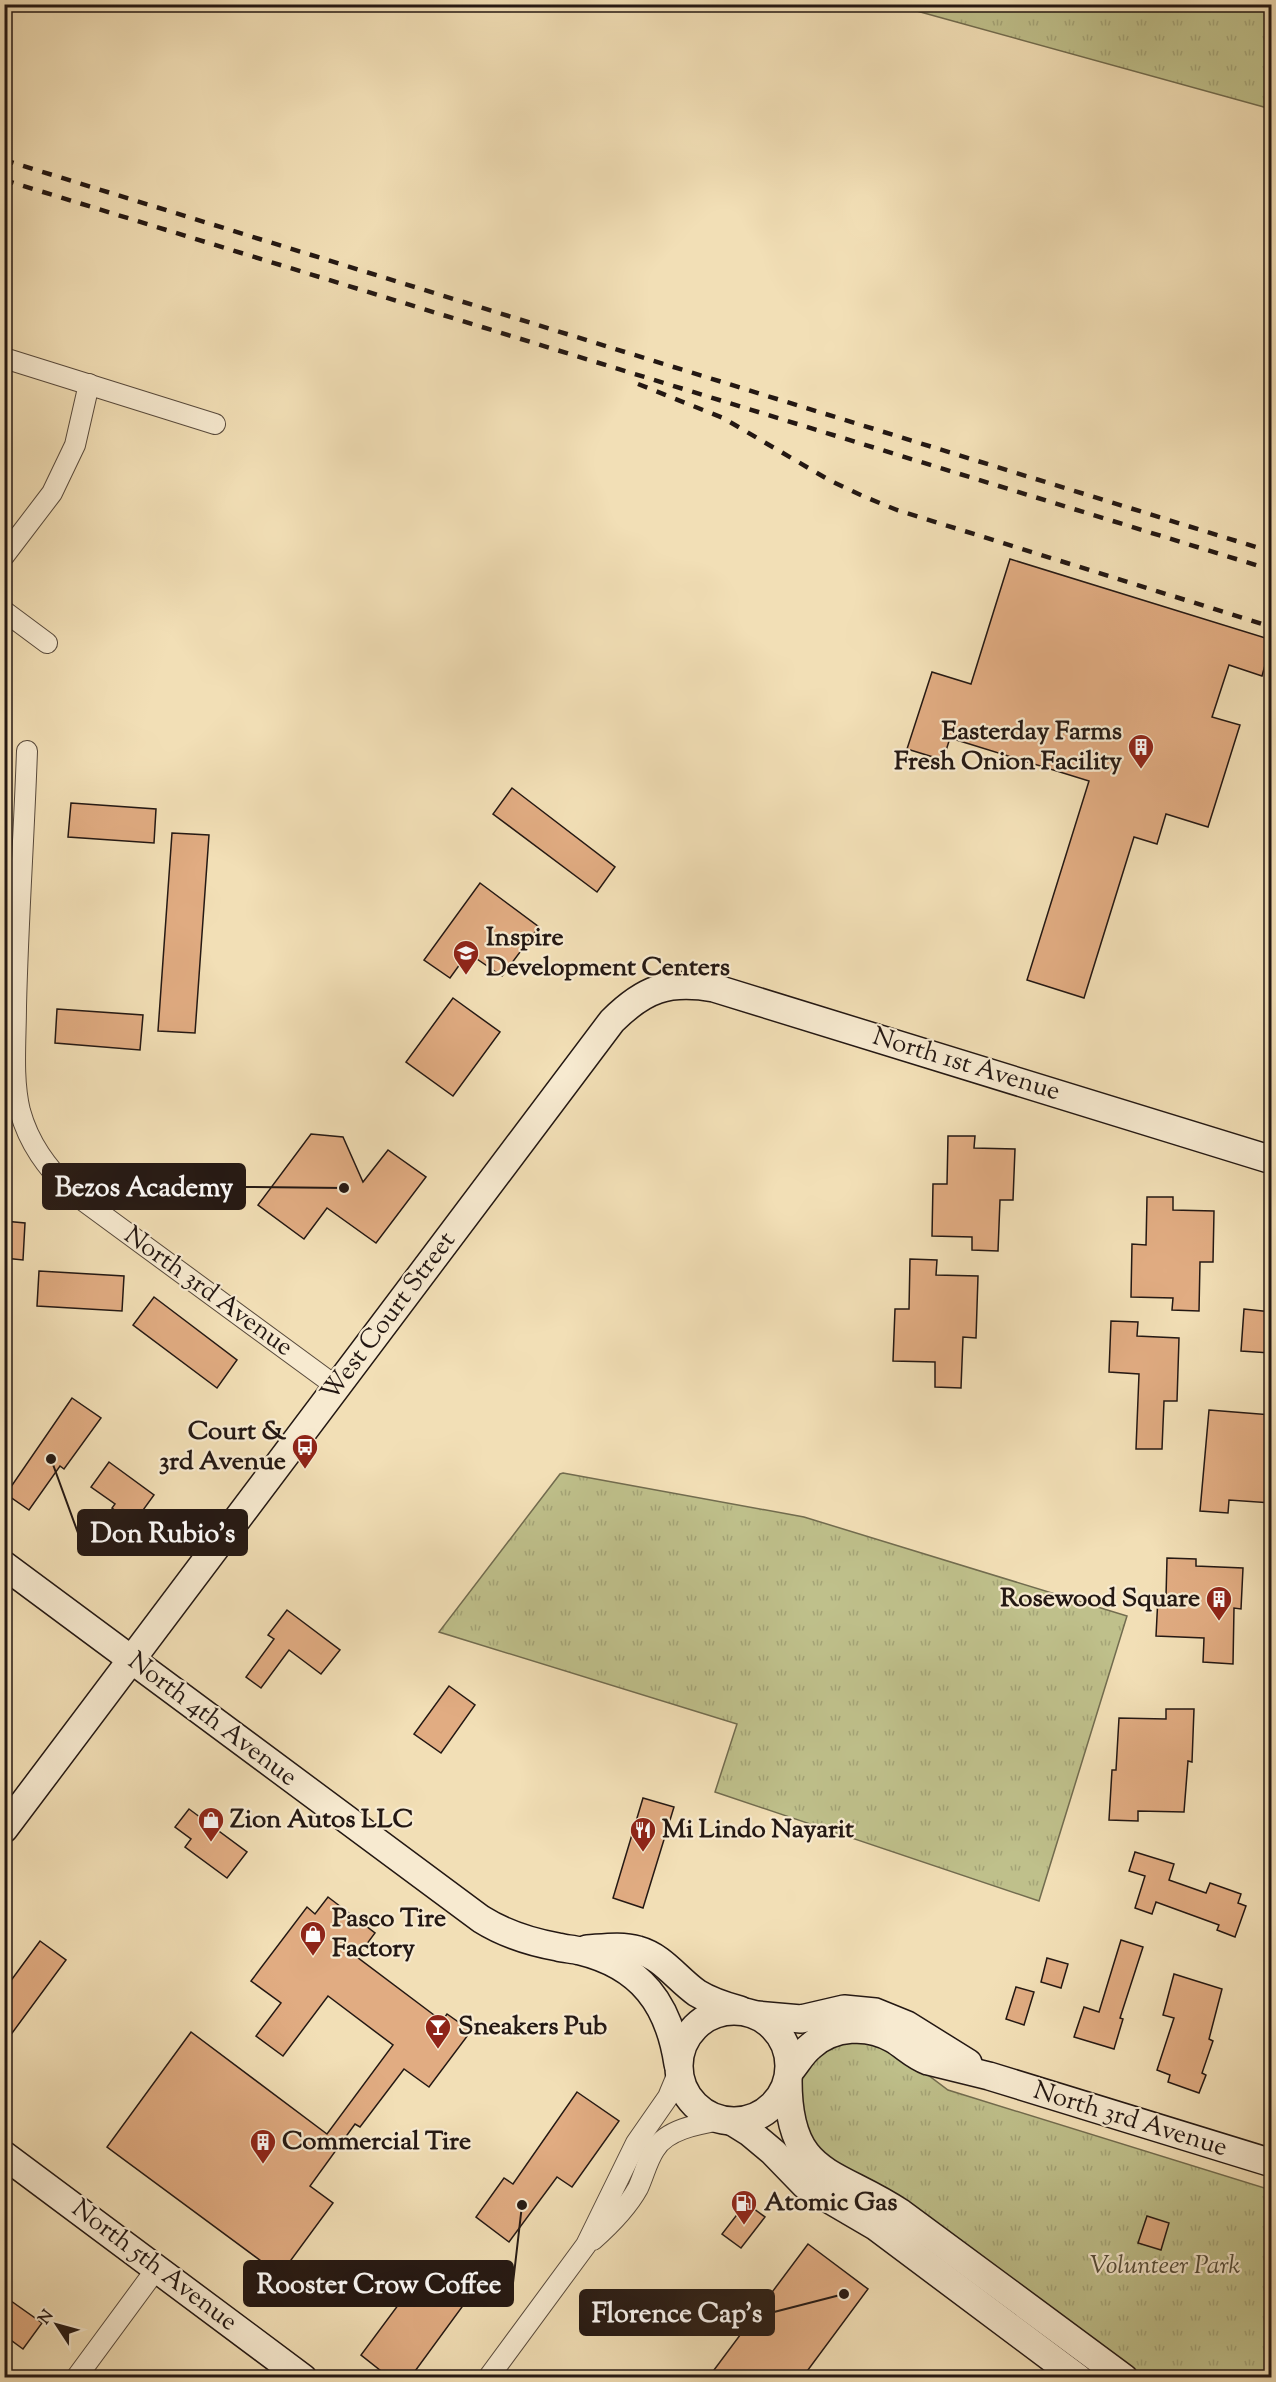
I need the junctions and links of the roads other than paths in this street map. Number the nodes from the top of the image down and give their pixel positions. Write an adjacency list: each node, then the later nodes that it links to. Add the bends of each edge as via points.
1 (4, 358): 2 (street)
2 (89, 384): 3 (street); 4 (street, via 75,445 52,493)
3 (215, 424)
4 (4, 556)
5 (4, 611): 6 (street)
6 (47, 643)
7 (27, 751): 10 (street, North 3rd Avenue, via 16,1070 20,1110 32,1146 70,1191)
8 (658, 988): 9 (street, North 1st Avenue, via 677,984 714,988); 10 (street, West Court Street, via 627,1006 612,1022)
9 (1272, 1160)
10 (338, 1387): 12 (street, West Court Street)
11 (4, 1565): 12 (street, North 4th Avenue)
12 (131, 1660): 13 (street, West Court Street); 14 (street, North 4th Avenue, via 481,1919 521,1939)
13 (4, 1829)
14 (579, 1950): 15 (street, North 4th Avenue, via 625,1947 648,1953 696,1992); 16 (street, North 4th Avenue, via 613,1963 649,1990 666,2016)
15 (750, 2013): 16 (street, via 730,2010 702,2020 683,2043); 17 (street, via 770,2023 780,2035 789,2052); 18 (street, North 3rd Avenue, via 801,2019 844,2009 875,2012 908,2025)
16 (678, 2068): 19 (street, via 684,2090 694,2105 709,2116); 22 (street, via 668,2097 633,2149)
17 (789, 2075): 18 (street, North 3rd Avenue, via 808,2048 821,2039 840,2031 863,2029 883,2034 919,2058); 19 (street, via 782,2094 767,2110 748,2120); 28 (street, via 792,2124 799,2143 816,2165 901,2213)
18 (989, 2076): 21 (street, North 3rd Avenue)
19 (727, 2121): 22 (street, via 693,2126 662,2141 653,2151 630,2201); 27 (street, via 749,2132 810,2189 875,2226)
20 (4, 2155): 23 (street, North 5th Avenue)
21 (1272, 2163)
22 (586, 2245): 26 (street)
23 (157, 2268): 24 (street); 25 (street, North 5th Avenue)
24 (76, 2378)
25 (303, 2378)
26 (488, 2378)
27 (1078, 2378)
28 (1124, 2378)

